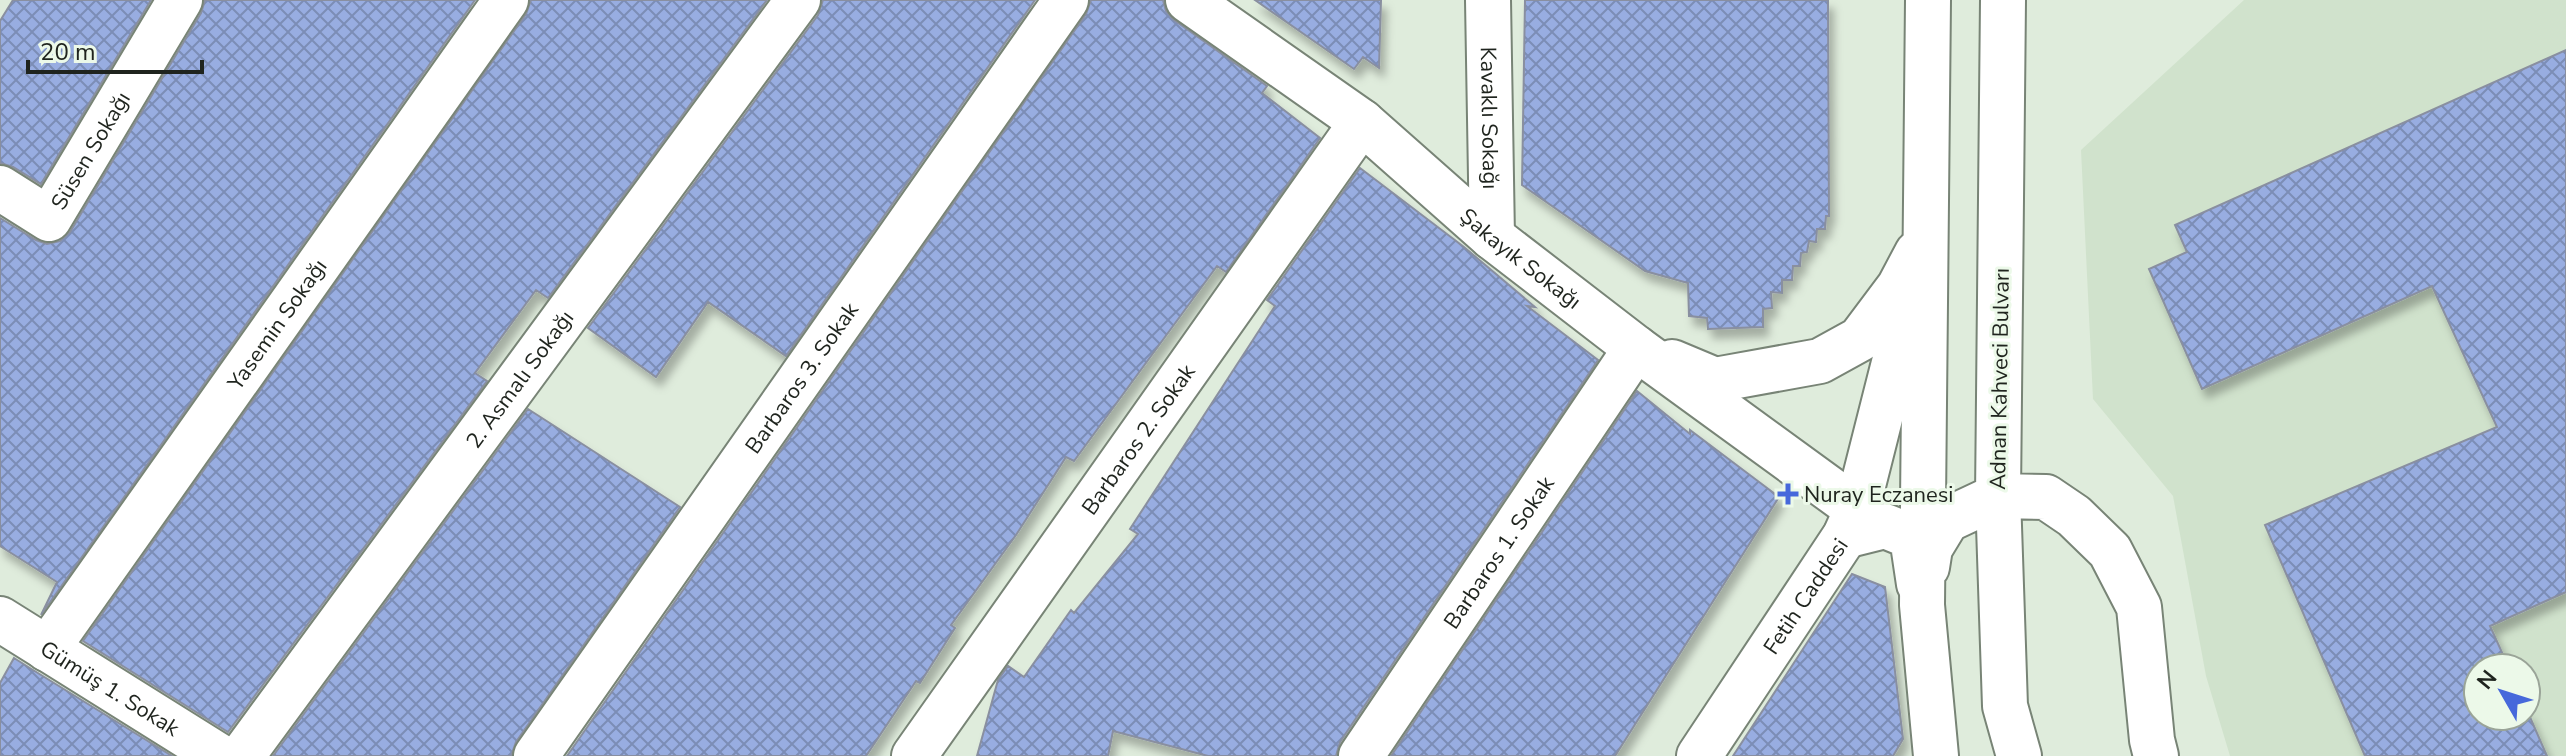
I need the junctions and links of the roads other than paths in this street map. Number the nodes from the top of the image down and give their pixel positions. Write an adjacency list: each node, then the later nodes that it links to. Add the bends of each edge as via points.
1 (180, 0): 10 (street, Süsen Sokağı, via 49,219)
2 (506, 0): 18 (street, Yasemin Sokağı)
3 (798, 0): 20 (street, 2. Asmalı Sokağı)
4 (1066, 0): 21 (street, Barbaros 3. Sokak)
5 (1188, 0): 9 (street, Şakayık Sokağı)
6 (1488, 0): 12 (street, Kavaklı Sokağı)
7 (1928, 0): 11 (street)
8 (2003, 0): 14 (street, Adnan Kahveci Bulvarı)
9 (1362, 122): 12 (street, Şakayık Sokağı); 22 (street, Barbaros 2. Sokak)
10 (0, 188)
11 (1926, 235): 13 (street, via 1899,287 1860,339 1820,361 1715,380); 15 (street, Fetih Caddesi); 16 (street)
12 (1492, 237): 13 (street, Şakayık Sokağı)
13 (1636, 348): 15 (street, Şakayık Sokağı); 23 (street, Barbaros 1. Sokak)
14 (1998, 496): 16 (street, via 1947,520 1930,548); 26 (street, Adnan Kahveci Bulvarı, via 2005,706); 27 (street, via 2046,497 2110,551 2139,607)
15 (1851, 522): 16 (street, via 1885,526 1912,537); 24 (street, Fetih Caddesi)
16 (1922, 605): 25 (street)
17 (0, 619): 18 (street, Gümüş 1. Sokak)
18 (47, 649): 19 (street, Gümüş 1. Sokak)
19 (219, 756)
20 (242, 756)
21 (536, 756)
22 (914, 756)
23 (1361, 756)
24 (1699, 756)
25 (1936, 756)
26 (2019, 756)
27 (2156, 756)

